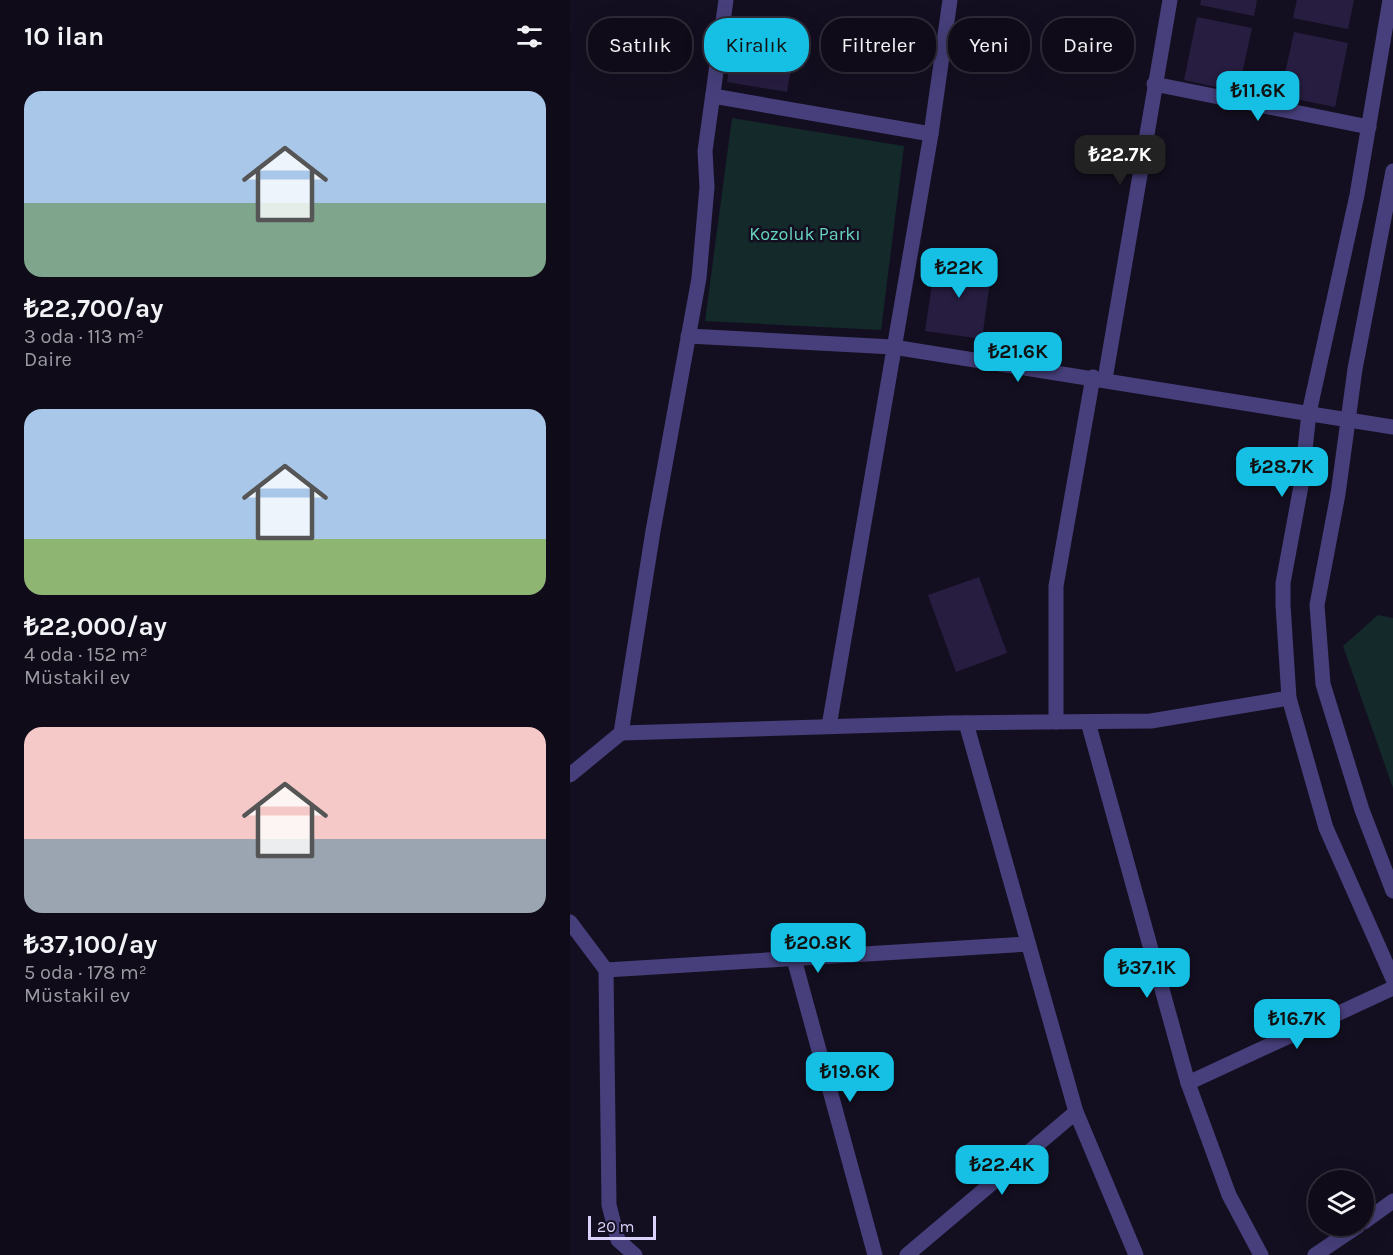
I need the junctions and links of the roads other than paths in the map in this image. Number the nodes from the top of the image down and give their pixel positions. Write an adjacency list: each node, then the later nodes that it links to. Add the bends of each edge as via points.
1 (726, 0): 6 (street)
2 (950, 0): 8 (street)
3 (1170, 0): 5 (street)
4 (1390, 0): 7 (street)
5 (1154, 84): 7 (street); 12 (street)
6 (713, 96): 8 (street); 10 (street, via 705,151 707,188 699,278)
7 (1369, 127): 13 (street)
8 (931, 134): 11 (street)
9 (1393, 171): 14 (street)
10 (688, 336): 11 (street); 21 (street)
11 (893, 347): 12 (street); 20 (street)
12 (1099, 378): 13 (street); 17 (street, via 1056,586)
13 (1310, 413): 14 (street); 16 (street, via 1283,583)
14 (1348, 419): 15 (street); 23 (street, via 1317,605 1323,684 1362,810)
15 (1393, 427)
16 (1289, 698): 18 (street, via 1151,721); 28 (street, via 1326,828)
17 (1056, 722): 18 (street); 19 (street)
18 (1088, 722): 30 (street)
19 (966, 723): 20 (street); 25 (street)
20 (829, 726): 21 (street)
21 (621, 733): 22 (street)
22 (570, 775)
23 (1393, 891)
24 (570, 922): 27 (street)
25 (1028, 944): 26 (street); 31 (street)
26 (794, 959): 27 (street); 36 (street)
27 (606, 970): 35 (street, via 609,1205 618,1240)
28 (1393, 980)
29 (1393, 988): 30 (street)
30 (1188, 1083): 39 (street, via 1229,1195)
31 (1076, 1112): 37 (street); 38 (street)
32 (1393, 1201): 33 (street)
33 (1374, 1215)
34 (1343, 1236): 40 (street)
35 (635, 1255)
36 (875, 1255)
37 (907, 1255)
38 (1136, 1255)
39 (1261, 1255)
40 (1315, 1255)

